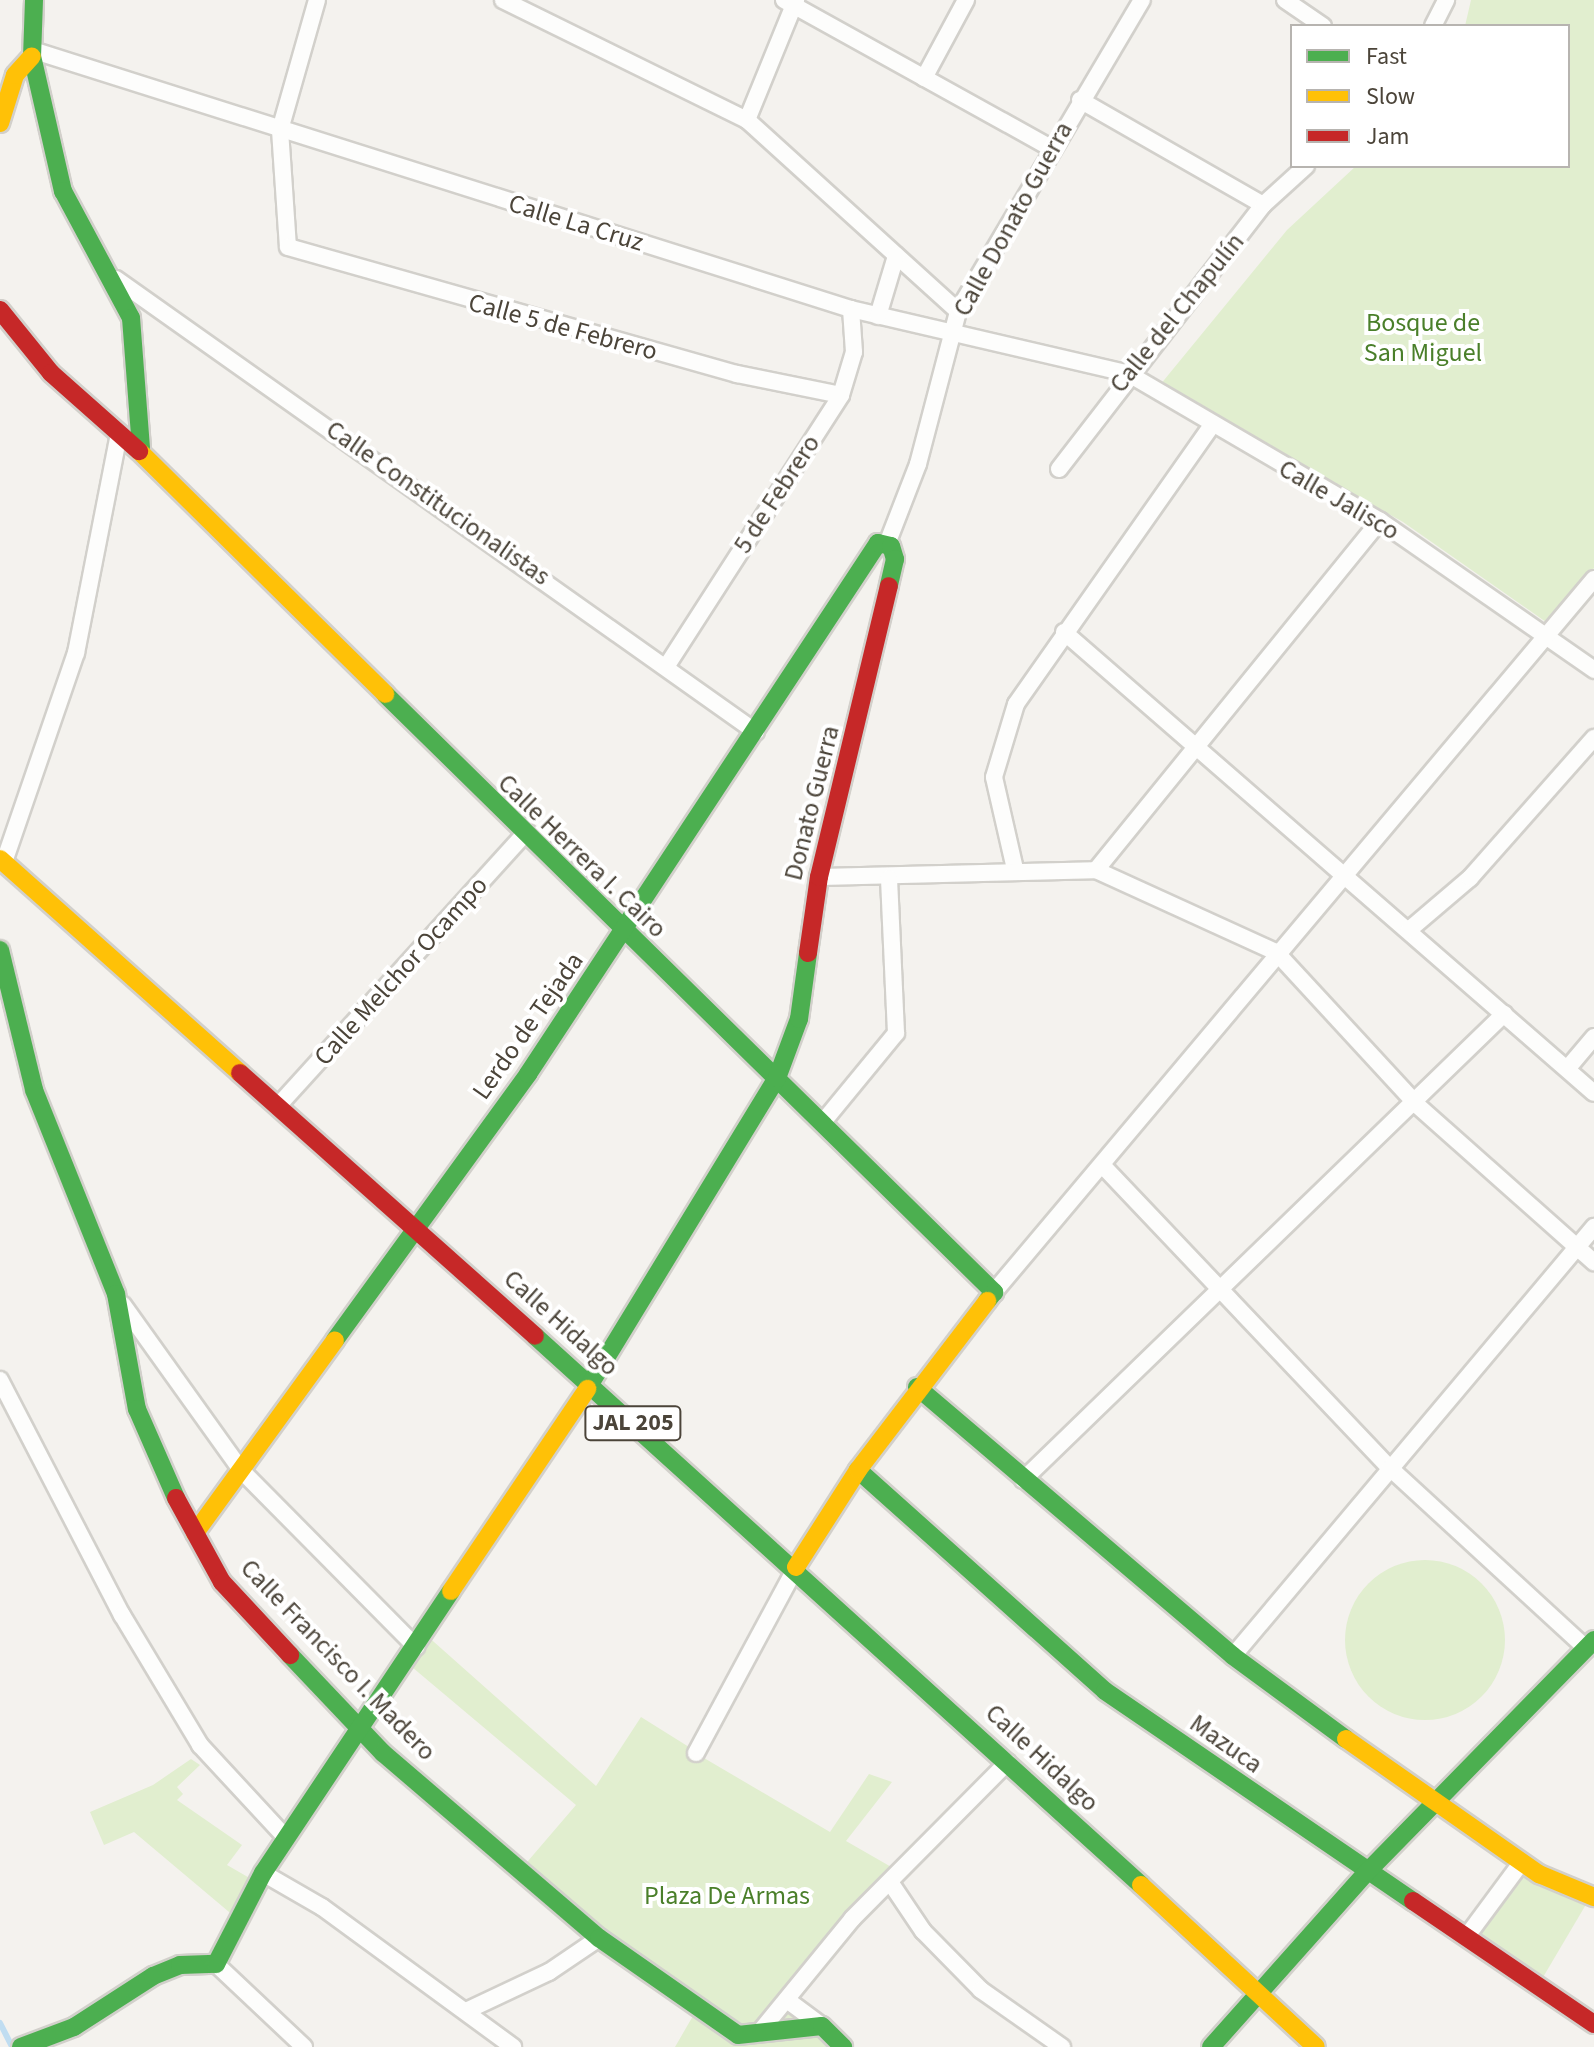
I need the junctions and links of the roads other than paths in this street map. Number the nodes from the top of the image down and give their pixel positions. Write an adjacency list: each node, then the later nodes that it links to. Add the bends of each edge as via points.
1 (34, 0): 11 (main road)
2 (317, 0): 16 (street)
3 (503, 0): 14 (street)
4 (966, 0): 12 (street)
5 (1142, 0): 13 (street, Calle Donato Guerra)
6 (1285, 0): 9 (street)
7 (1446, 0): 10 (street)
8 (791, 2): 12 (street); 14 (street)
9 (1320, 24)
10 (1434, 24)
11 (32, 53): 15 (main road, via 15,75); 16 (street, Calle La Cruz); 21 (main road, via 63,191)
12 (924, 78): 17 (street)
13 (1080, 100): 17 (street, Calle Donato Guerra); 19 (street)
14 (747, 120): 20 (street)
15 (0, 123)
16 (280, 130): 22 (street, Calle La Cruz); 28 (street, Calle 5 de Febrero, via 288,247 722,370)
17 (1049, 147): 24 (street, Calle Donato Guerra)
18 (1304, 168): 19 (street, Calle del Chapulín)
19 (1263, 205): 27 (street, Calle del Chapulín)
20 (896, 256): 24 (street); 25 (street)
21 (116, 279): 31 (main road, via 140,369); 38 (street, Calle Constitucionalistas)
22 (851, 309): 25 (street, Calle La Cruz); 28 (street, 5 de Febrero, via 854,352)
23 (0, 310): 30 (main road, Calle Herrera I. Cairo, via 51,373)
24 (958, 311): 26 (street, Calle Donato Guerra)
25 (878, 316): 26 (street, Calle La Cruz)
26 (952, 334): 27 (street, Calle La Cruz); 34 (street, Calle Donato Guerra, via 918,464)
27 (1127, 373): 29 (street, Calle Jalisco); 32 (street, Calle del Chapulín)
28 (841, 395): 38 (street, 5 de Febrero)
29 (1211, 427): 33 (street, Calle Jalisco); 36 (street)
30 (119, 434): 31 (main road, Calle Herrera I. Cairo); 44 (street, via 76,653)
31 (141, 448): 43 (main road, Calle Herrera I. Cairo)
32 (1059, 469)
33 (1380, 521): 37 (street, Calle Jalisco); 42 (street)
34 (887, 544): 40 (main road, Lerdo de Tejada, via 866,555); 48 (main road, Donato Guerra, via 895,559)
35 (1594, 579): 37 (street)
36 (1064, 632): 42 (street); 45 (street, via 1016,704 995,761)
37 (1547, 633): 39 (street); 47 (street)
38 (666, 667): 40 (street, Calle Constitucionalistas)
39 (1594, 670)
40 (756, 732): 51 (main road, Lerdo de Tejada)
41 (1594, 738): 50 (street, via 1470,878)
42 (1199, 747): 46 (street); 47 (street)
43 (523, 836): 51 (main road, Calle Herrera I. Cairo); 60 (street, Calle Melchor Ocampo)
44 (2, 860): 60 (main road, Calle Hidalgo / JAL 205)
45 (1015, 869): 46 (street); 49 (street)
46 (1096, 870): 53 (street)
47 (1345, 872): 50 (street); 53 (street)
48 (819, 877): 49 (street); 57 (main road, Donato Guerra, via 799,1019)
49 (889, 878): 61 (street, via 896,1033)
50 (1409, 930): 54 (street)
51 (623, 934): 57 (main road, Calle Herrera I. Cairo); 63 (main road, Lerdo de Tejada)
52 (0, 950): 69 (main road, Calle Francisco I. Madero, via 34,1090)
53 (1276, 952): 59 (street); 62 (street)
54 (1504, 1014): 56 (street); 59 (street)
55 (1594, 1037): 56 (street)
56 (1567, 1069): 58 (street)
57 (777, 1078): 61 (main road, Calle Herrera I. Cairo); 71 (main road, Donato Guerra)
58 (1594, 1093)
59 (1417, 1105): 65 (street); 68 (street)
60 (278, 1106): 63 (main road, Calle Hidalgo / JAL 205)
61 (823, 1122): 67 (main road, Calle Herrera I. Cairo)
62 (1104, 1167): 67 (street); 68 (street)
63 (414, 1227): 71 (main road, Calle Hidalgo / JAL 205); 74 (main road, Lerdo de Tejada)
64 (1594, 1227): 65 (street)
65 (1576, 1249): 66 (street); 73 (street)
66 (1594, 1262)
67 (994, 1292): 72 (main road)
68 (1224, 1292): 73 (street); 76 (street)
69 (116, 1294): 74 (street); 77 (main road, Calle Francisco I. Madero, via 137,1409)
70 (0, 1380): 86 (street, via 122,1615 200,1745)
71 (590, 1384): 78 (main road, Calle Hidalgo / JAL 205); 80 (main road, Donato Guerra)
72 (917, 1387): 75 (main road); 76 (main road)
73 (1390, 1468): 79 (street); 81 (street)
74 (241, 1470): 77 (main road, Lerdo de Tejada); 80 (street)
75 (858, 1470): 78 (main road); 89 (main road, Mazuca, via 1105,1691)
76 (1023, 1480): 81 (main road)
77 (195, 1533): 82 (main road, Calle Francisco I. Madero, via 222,1582)
78 (796, 1567): 83 (street); 84 (main road, Calle Hidalgo / JAL 205)
79 (1590, 1644): 85 (main road)
80 (416, 1647): 82 (main road, Donato Guerra)
81 (1233, 1656): 85 (main road)
82 (359, 1728): 86 (main road, Donato Guerra); 93 (main road, Calle Francisco I. Madero)
83 (696, 1753)
84 (1008, 1762): 90 (street); 95 (main road, Calle Hidalgo / JAL 205)
85 (1436, 1806): 87 (main road); 89 (main road)
86 (286, 1838): 88 (main road, Donato Guerra)
87 (1521, 1863): 91 (main road); 92 (street)
88 (263, 1873): 94 (main road, Donato Guerra); 97 (street)
89 (1366, 1873): 92 (main road, Mazuca); 95 (main road)
90 (890, 1882): 96 (street); 105 (street, via 923,1931 981,1990)
91 (1594, 1897)
92 (1467, 1936): 98 (main road, Mazuca)
93 (599, 1938): 97 (street, via 549,1972); 100 (main road, Calle Francisco I. Madero, via 729,2031)
94 (216, 1964): 101 (main road, via 180,1965 153,1976 74,2027); 102 (street, via 244,1999)
95 (1260, 1994): 106 (main road); 107 (main road, JAL 205)
96 (787, 2000): 99 (street); 100 (street)
97 (466, 2011): 103 (street)
98 (1594, 2024)
99 (822, 2026): 100 (main road, Calle Francisco I. Madero); 104 (main road)
100 (755, 2037)
101 (21, 2047)
102 (304, 2047)
103 (513, 2047)
104 (843, 2047)
105 (1062, 2047)
106 (1211, 2047)
107 (1316, 2047)

